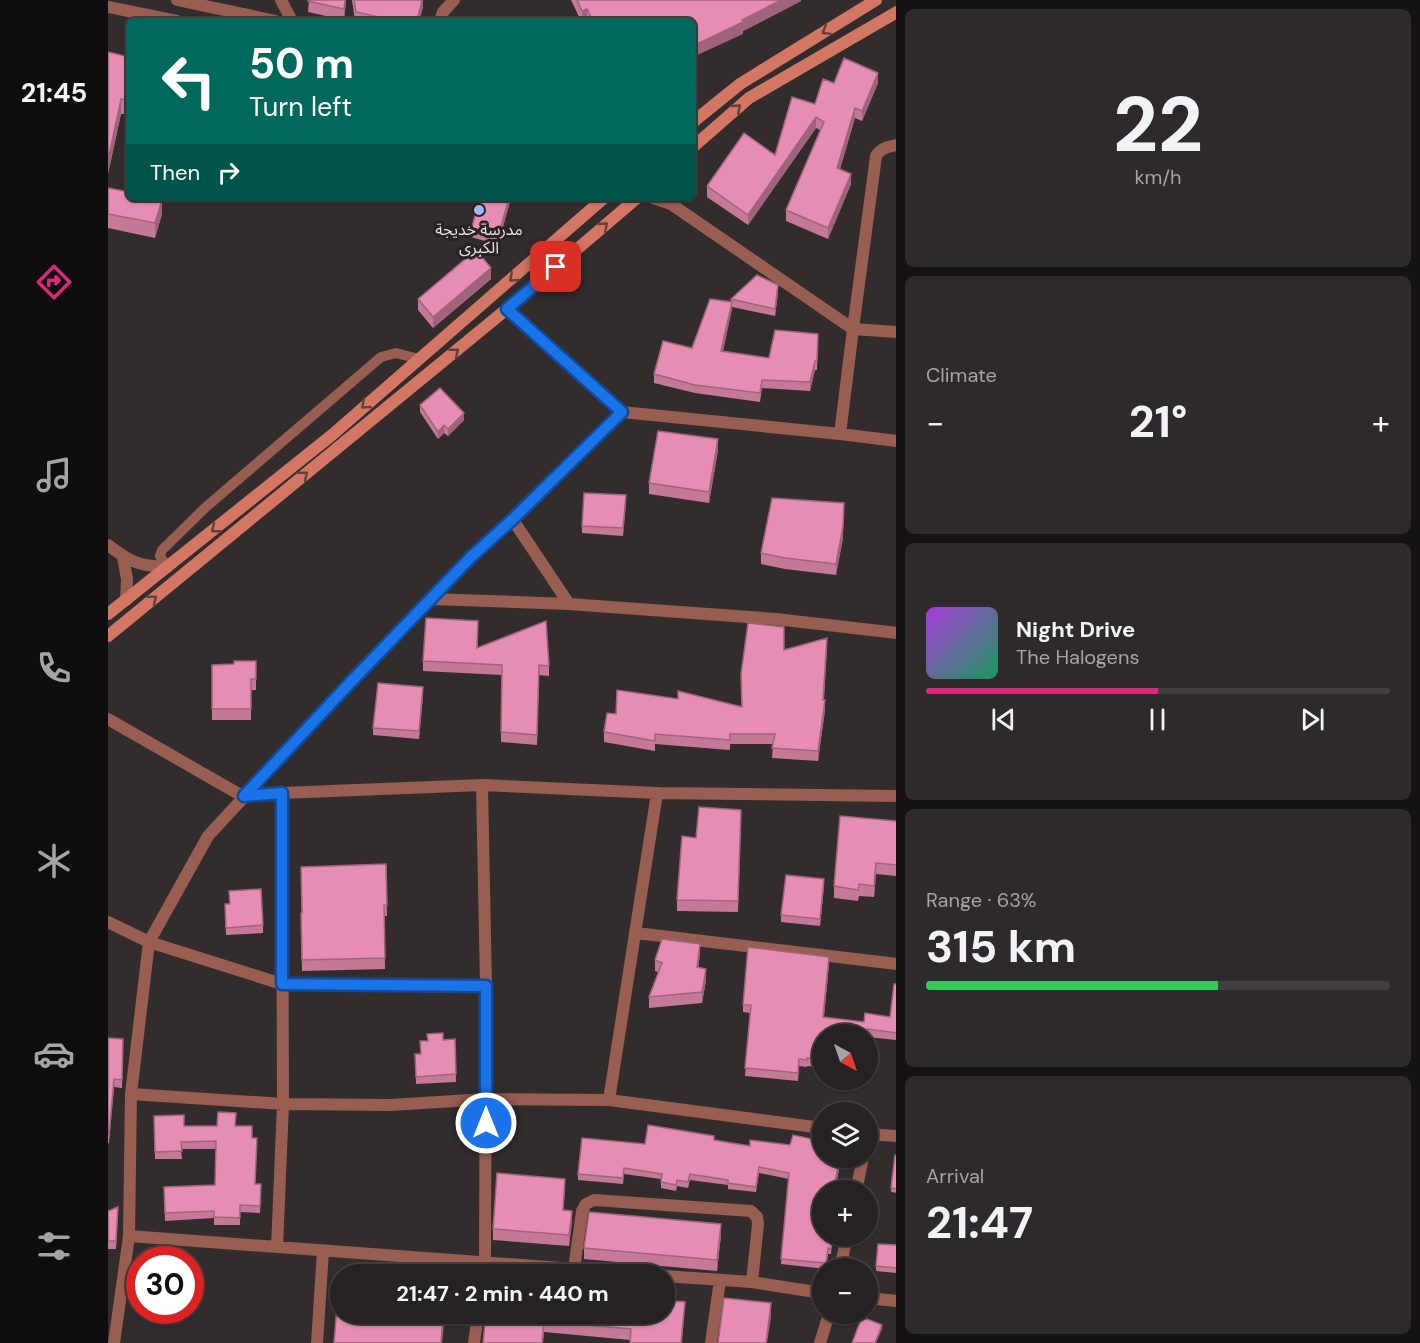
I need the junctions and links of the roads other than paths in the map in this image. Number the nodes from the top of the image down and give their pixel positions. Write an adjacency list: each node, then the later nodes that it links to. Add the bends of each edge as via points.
1 (177, 0): 9 (street)
2 (281, 0): 10 (street)
3 (454, 0): 6 (street)
4 (876, 0): 11 (street, one-way to 11, via 740,84)
5 (108, 7): 8 (street)
6 (441, 11)
7 (896, 13): 12 (street, one-way to 7, via 749,98)
8 (162, 18)
9 (262, 18)
10 (290, 18)
11 (696, 120)
12 (696, 144)
13 (896, 145): 18 (street, via 884,147 876,156)
14 (601, 201): 20 (street, one-way to 20)
15 (633, 201): 17 (street, one-way to 15)
16 (669, 201): 18 (street)
17 (507, 309): 21 (street); 33 (street, one-way to 17)
18 (853, 329): 19 (street); 22 (street)
19 (896, 332)
20 (419, 359): 27 (street, one-way to 27, via 332,435); 27 (lane, via 396,353 381,357 191,521 162,550 160,556)
21 (622, 412): 22 (street); 24 (street)
22 (840, 434): 23 (street)
23 (896, 441)
24 (513, 519): 28 (street); 30 (street)
25 (108, 545): 26 (street)
26 (123, 556): 27 (street, via 135,563); 29 (street)
27 (167, 567): 29 (street)
28 (431, 598): 30 (street); 38 (street)
29 (126, 600): 31 (street)
30 (569, 604): 32 (street)
31 (108, 614)
32 (896, 633)
33 (108, 636)
34 (108, 719): 38 (street)
35 (482, 784): 36 (street); 37 (street); 45 (street)
36 (282, 793): 38 (street); 44 (street)
37 (657, 794): 39 (street); 41 (street)
38 (244, 796): 42 (street, via 208,836)
39 (896, 796)
40 (108, 922): 42 (street)
41 (636, 933): 43 (street); 48 (street)
42 (148, 942): 44 (street); 46 (street)
43 (896, 964)
44 (282, 984): 45 (street); 49 (street)
45 (486, 986): 47 (street)
46 (131, 1094): 49 (street); 53 (street)
47 (486, 1100): 48 (street); 49 (street, via 390,1105); 57 (street)
48 (609, 1100): 50 (street)
49 (283, 1104): 54 (street)
50 (812, 1127)
51 (878, 1136): 52 (street)
52 (896, 1136)
53 (129, 1236): 54 (street); 67 (street)
54 (277, 1247): 55 (street)
55 (323, 1251): 56 (street); 68 (street)
56 (439, 1264)
57 (484, 1264)
58 (575, 1264): 61 (street, via 582,1211 590,1201 751,1211 758,1224)
59 (675, 1277): 60 (street)
60 (720, 1280): 61 (street); 70 (street)
61 (752, 1282): 62 (street)
62 (812, 1291)
63 (878, 1299): 64 (street)
64 (896, 1301)
65 (477, 1324): 69 (street)
66 (826, 1324): 71 (street)
67 (114, 1343)
68 (317, 1343)
69 (474, 1343)
70 (711, 1343)
71 (820, 1343)

